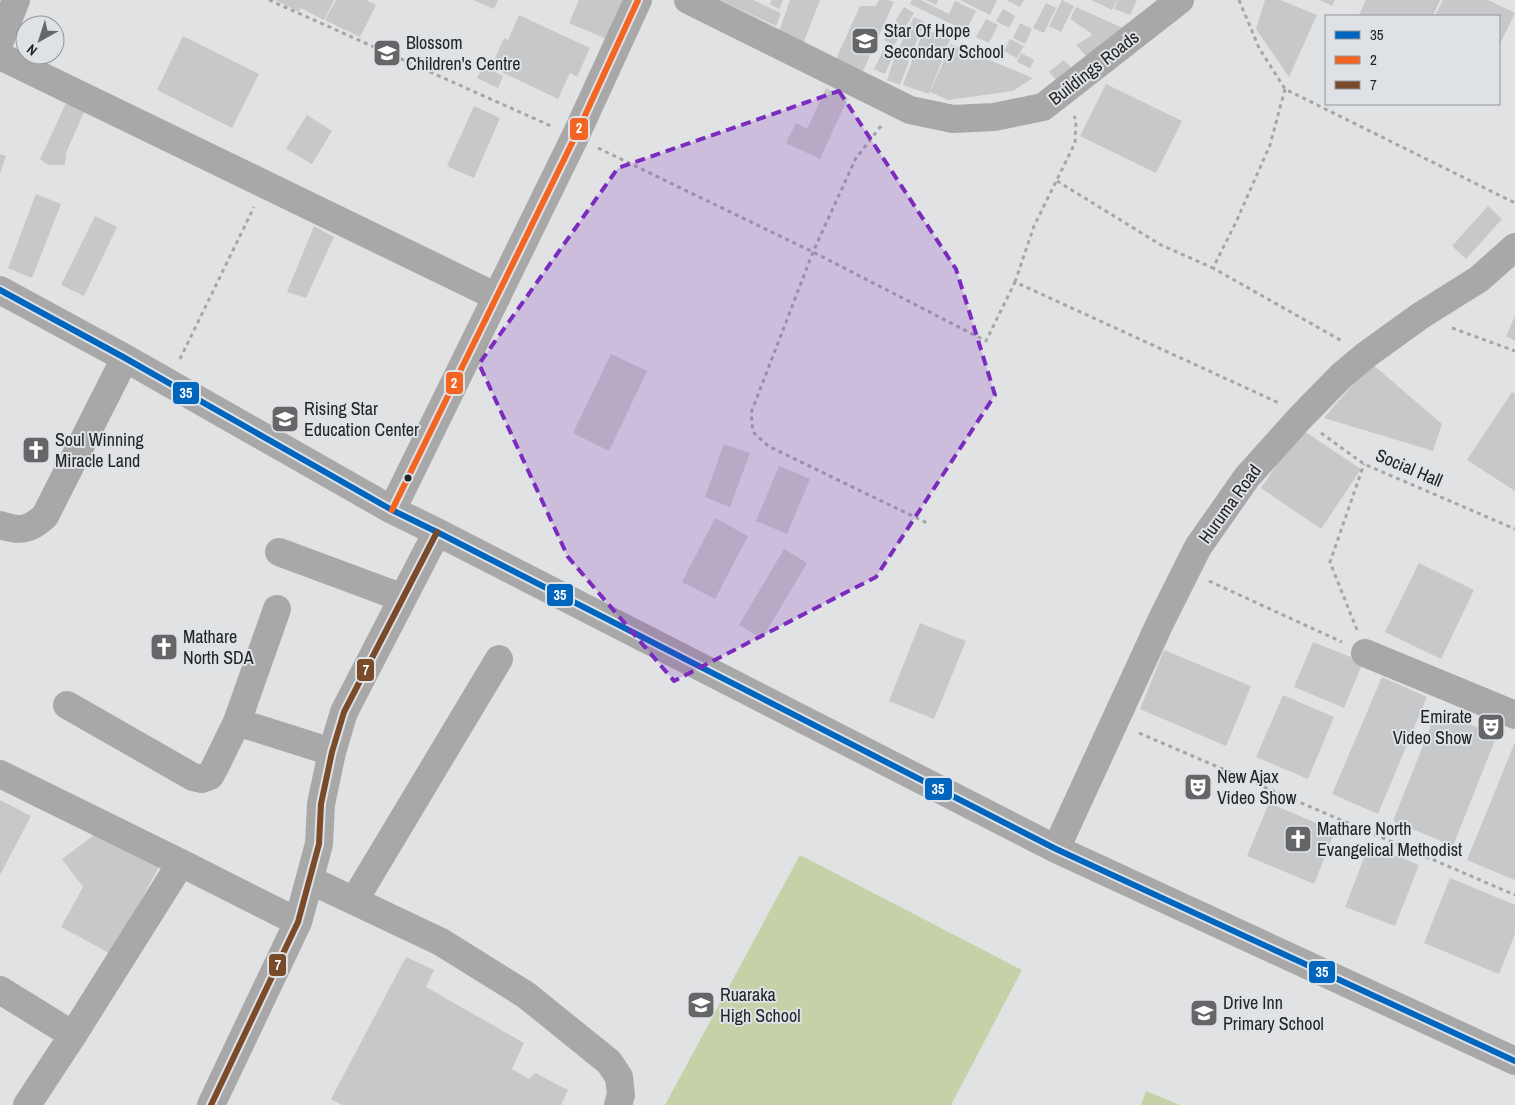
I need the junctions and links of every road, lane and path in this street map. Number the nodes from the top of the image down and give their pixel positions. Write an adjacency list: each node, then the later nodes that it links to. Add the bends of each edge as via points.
1 (16, 0): 7 (street)
2 (269, 0): 12 (path)
3 (638, 0): 12 (street)
4 (688, 0): 11 (street, Buildings Roads)
5 (1180, 0): 10 (street, Buildings Roads)
6 (1240, 0): 9 (path, via 1259,48)
7 (0, 41)
8 (0, 56): 14 (street)
9 (1285, 89): 15 (path); 18 (path, via 1270,145 1238,220)
10 (1062, 92): 11 (street, Buildings Roads, via 1043,107 994,117 953,119); 13 (path, via 1076,120 1075,142)
11 (910, 110): 17 (path, via 880,126 856,158)
12 (575, 137): 17 (path); 21 (street)
13 (1056, 181): 18 (path, via 1161,244); 19 (path, via 1034,226)
14 (265, 184): 21 (street); 26 (path)
15 (1515, 202)
16 (1515, 247): 22 (street, Huruma Road, via 1478,280)
17 (813, 252): 19 (path, via 986,341); 31 (path, via 751,413 754,432 768,446)
18 (1213, 268): 24 (path)
19 (1015, 282): 27 (path)
20 (0, 290): 25 (street)
21 (497, 297): 30 (street)
22 (1420, 316): 23 (path); 24 (street, Huruma Road)
23 (1515, 351)
24 (1366, 355): 28 (street, Huruma Road)
25 (125, 358): 26 (street); 32 (street, via 46,516 37,524 19,530)
26 (168, 383): 30 (street)
27 (1278, 402)
28 (1299, 420): 29 (path, Social Hall); 36 (street, Huruma Road, via 1247,478 1198,547)
29 (1364, 464): 33 (path, Social Hall); 39 (path, via 1330,562)
30 (392, 510): 34 (street)
31 (929, 524)
32 (0, 525)
33 (1515, 529)
34 (437, 532): 37 (street); 47 (street)
35 (279, 552): 37 (street)
36 (1186, 570): 39 (path); 44 (street, Huruma Road)
37 (403, 598): 45 (street, via 344,712)
38 (276, 609): 43 (street)
39 (1365, 653): 42 (street)
40 (499, 659): 51 (street)
41 (67, 705): 43 (street, via 193,777 202,779 210,776 216,767)
42 (1515, 715)
43 (237, 722): 45 (street)
44 (1115, 722): 47 (street, Huruma Road); 50 (path)
45 (332, 752): 49 (street, via 321,804 319,844)
46 (0, 774): 48 (street)
47 (1056, 849): 55 (street)
48 (181, 863): 52 (street); 54 (street)
49 (310, 880): 51 (street); 52 (street)
50 (1515, 894)
51 (354, 901): 58 (street, via 441,942 526,995 609,1062 619,1077 621,1095)
52 (298, 922): 56 (street)
53 (0, 990): 54 (street)
54 (73, 1035): 57 (street)
55 (1515, 1061)
56 (216, 1103)
57 (27, 1105)
58 (618, 1105)

